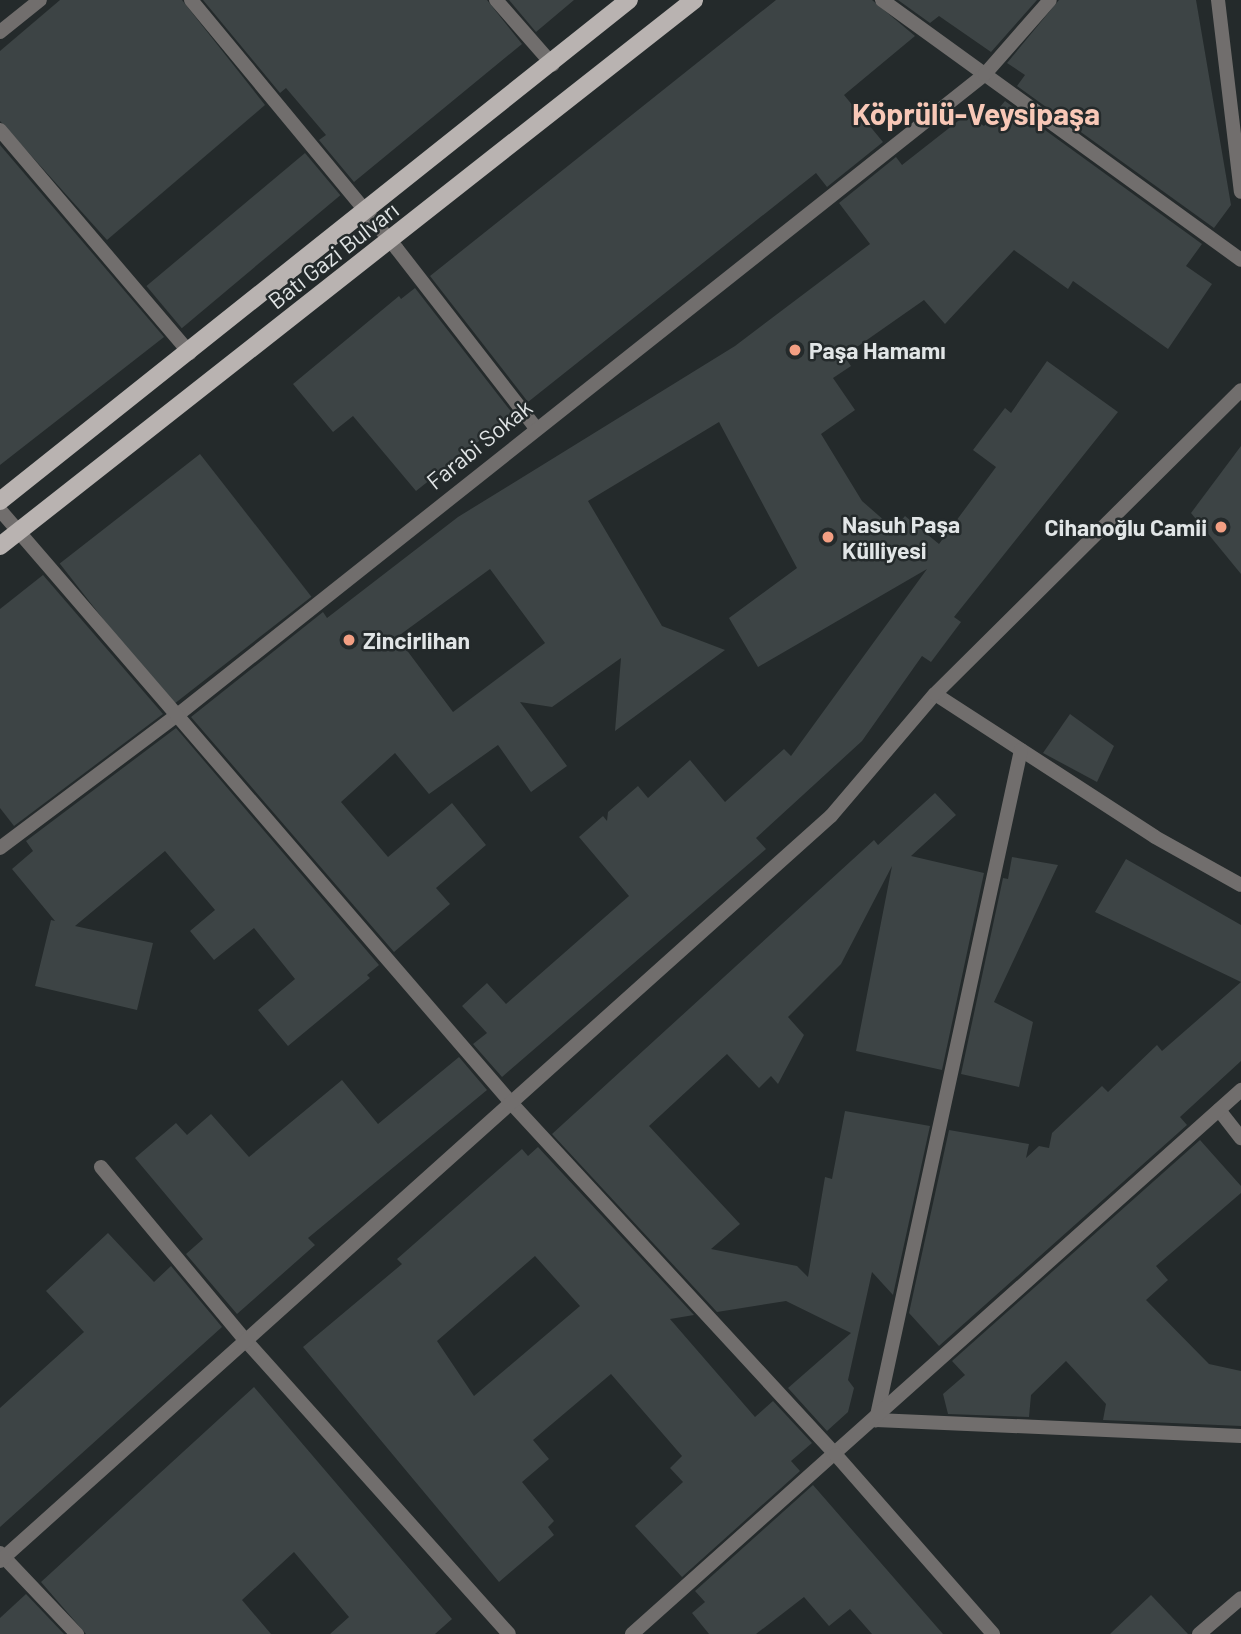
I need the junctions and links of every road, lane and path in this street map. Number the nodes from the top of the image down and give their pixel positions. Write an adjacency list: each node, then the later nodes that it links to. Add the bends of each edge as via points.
1 (40, 0): 9 (street)
2 (191, 0): 14 (street)
3 (496, 0): 10 (street)
4 (629, 0): 10 (main road, Batı Gazi Bulvarı)
5 (694, 0): 15 (main road, Batı Gazi Bulvarı)
6 (882, 0): 11 (street)
7 (1050, 0): 11 (street, Farabi Sokak)
8 (1218, 0): 13 (street)
9 (0, 32)
10 (553, 65): 14 (main road, Batı Gazi Bulvarı)
11 (985, 74): 16 (street); 19 (street, Farabi Sokak)
12 (0, 130): 17 (street)
13 (1241, 192)
14 (362, 209): 15 (street); 17 (main road, Batı Gazi Bulvarı)
15 (390, 242): 19 (street); 22 (main road, Batı Gazi Bulvarı)
16 (1241, 260)
17 (190, 354): 20 (main road, Batı Gazi Bulvarı)
18 (1241, 390): 24 (street)
19 (536, 428): 25 (street, Farabi Sokak)
20 (0, 501)
21 (0, 510): 22 (street)
22 (20, 531): 23 (main road, Batı Gazi Bulvarı); 25 (street)
23 (0, 546)
24 (935, 694): 26 (street); 30 (street, via 831,816)
25 (180, 713): 27 (street, Farabi Sokak); 30 (street)
26 (1021, 750): 28 (street, via 1155,837); 35 (street)
27 (0, 848)
28 (1241, 885)
29 (1241, 1090): 31 (street)
30 (513, 1105): 34 (street); 37 (street)
31 (1219, 1110): 32 (street); 35 (street)
32 (1241, 1138)
33 (101, 1167): 34 (street)
34 (247, 1342): 38 (street); 41 (street)
35 (876, 1420): 36 (street); 37 (street)
36 (1241, 1436)
37 (836, 1455): 42 (street); 43 (street)
38 (1, 1557): 40 (street)
39 (1241, 1598): 44 (street)
40 (77, 1634)
41 (509, 1634)
42 (632, 1634)
43 (993, 1634)
44 (1199, 1634)

